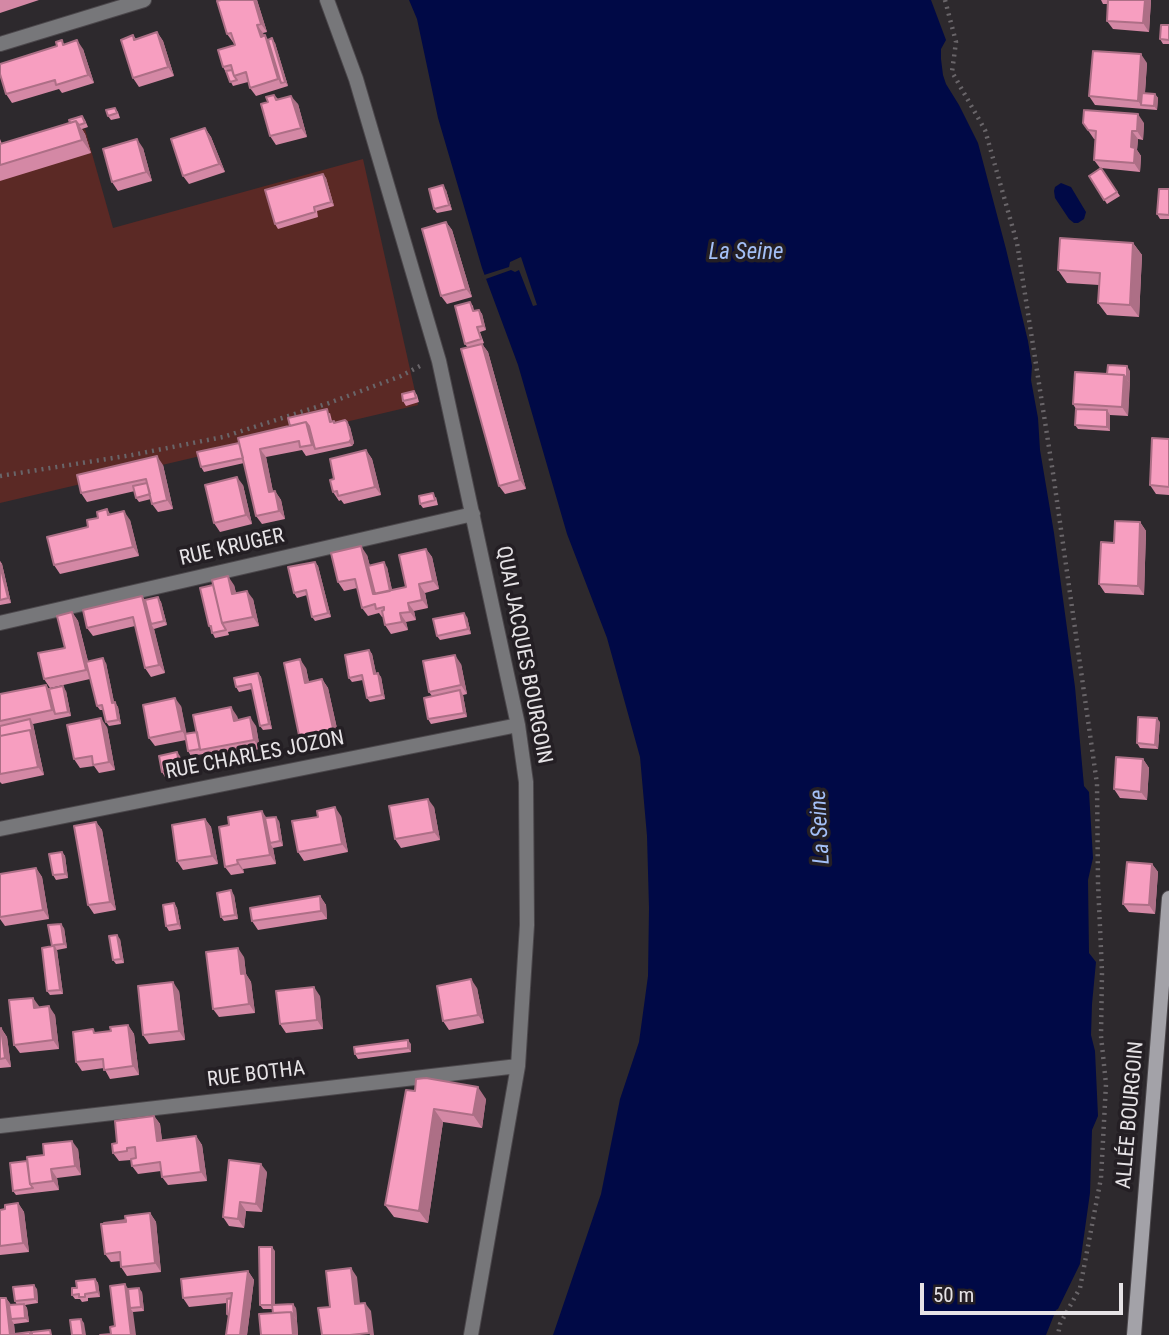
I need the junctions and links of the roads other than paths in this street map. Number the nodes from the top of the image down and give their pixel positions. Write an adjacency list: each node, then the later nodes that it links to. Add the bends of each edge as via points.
1 (144, 0): 3 (street)
2 (327, 0): 4 (street, QUAI JACQUES BOURGOIN, via 364,104 435,348)
3 (0, 44)
4 (473, 514): 5 (street, RUE KRUGER); 6 (street, QUAI JACQUES BOURGOIN)
5 (0, 623)
6 (518, 725): 7 (street, RUE CHARLES JOZON); 9 (street, QUAI JACQUES BOURGOIN, via 526,782 527,925)
7 (0, 829)
8 (1169, 898): 12 (street, ALLÉE BOURGOIN)
9 (518, 1066): 10 (street, RUE BOTHA); 11 (street, QUAI JACQUES BOURGOIN)
10 (0, 1126)
11 (471, 1335)
12 (1134, 1335)

